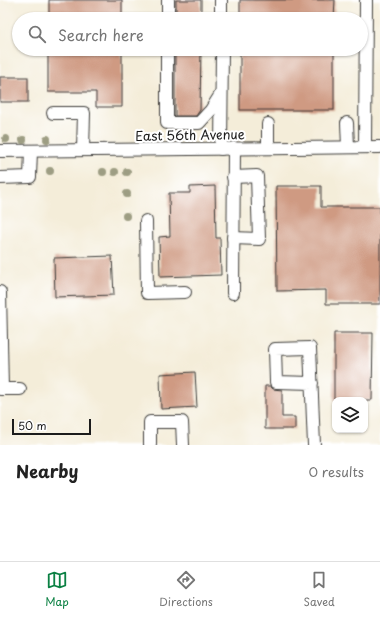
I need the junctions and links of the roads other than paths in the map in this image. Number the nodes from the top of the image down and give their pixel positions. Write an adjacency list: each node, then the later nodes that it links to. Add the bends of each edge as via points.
1 (168, 0): 4 (street)
2 (221, 0): 5 (street)
3 (366, 0): 6 (street)
4 (168, 12)
5 (221, 12)
6 (366, 12)
7 (167, 56): 10 (street, via 167,123 199,123)
8 (222, 56): 10 (street)
9 (366, 56): 15 (street)
10 (221, 94): 17 (street)
11 (53, 113): 20 (street, via 84,113)
12 (347, 123): 14 (street)
13 (268, 124): 19 (street)
14 (348, 147): 15 (street, East 56th Avenue); 19 (street, East 56th Avenue)
15 (365, 147): 16 (street, East 56th Avenue)
16 (380, 147)
17 (221, 148): 18 (street, East 56th Avenue); 20 (street, East 56th Avenue)
18 (234, 148): 19 (street, East 56th Avenue); 23 (street)
19 (268, 148)
20 (83, 150): 22 (street, East 56th Avenue)
21 (0, 151): 22 (street, East 56th Avenue)
22 (31, 151): 24 (street, via 30,178)
23 (233, 177): 26 (street); 26 (street, via 257,176 259,239)
24 (0, 178)
25 (146, 221): 28 (street, via 147,293)
26 (233, 238): 29 (street)
27 (0, 292): 31 (street)
28 (185, 292)
29 (233, 293)
30 (312, 383): 35 (street)
31 (1, 389): 32 (street)
32 (20, 389)
33 (150, 445): 34 (street, via 150,422 182,422)
34 (183, 445)
35 (314, 445)

